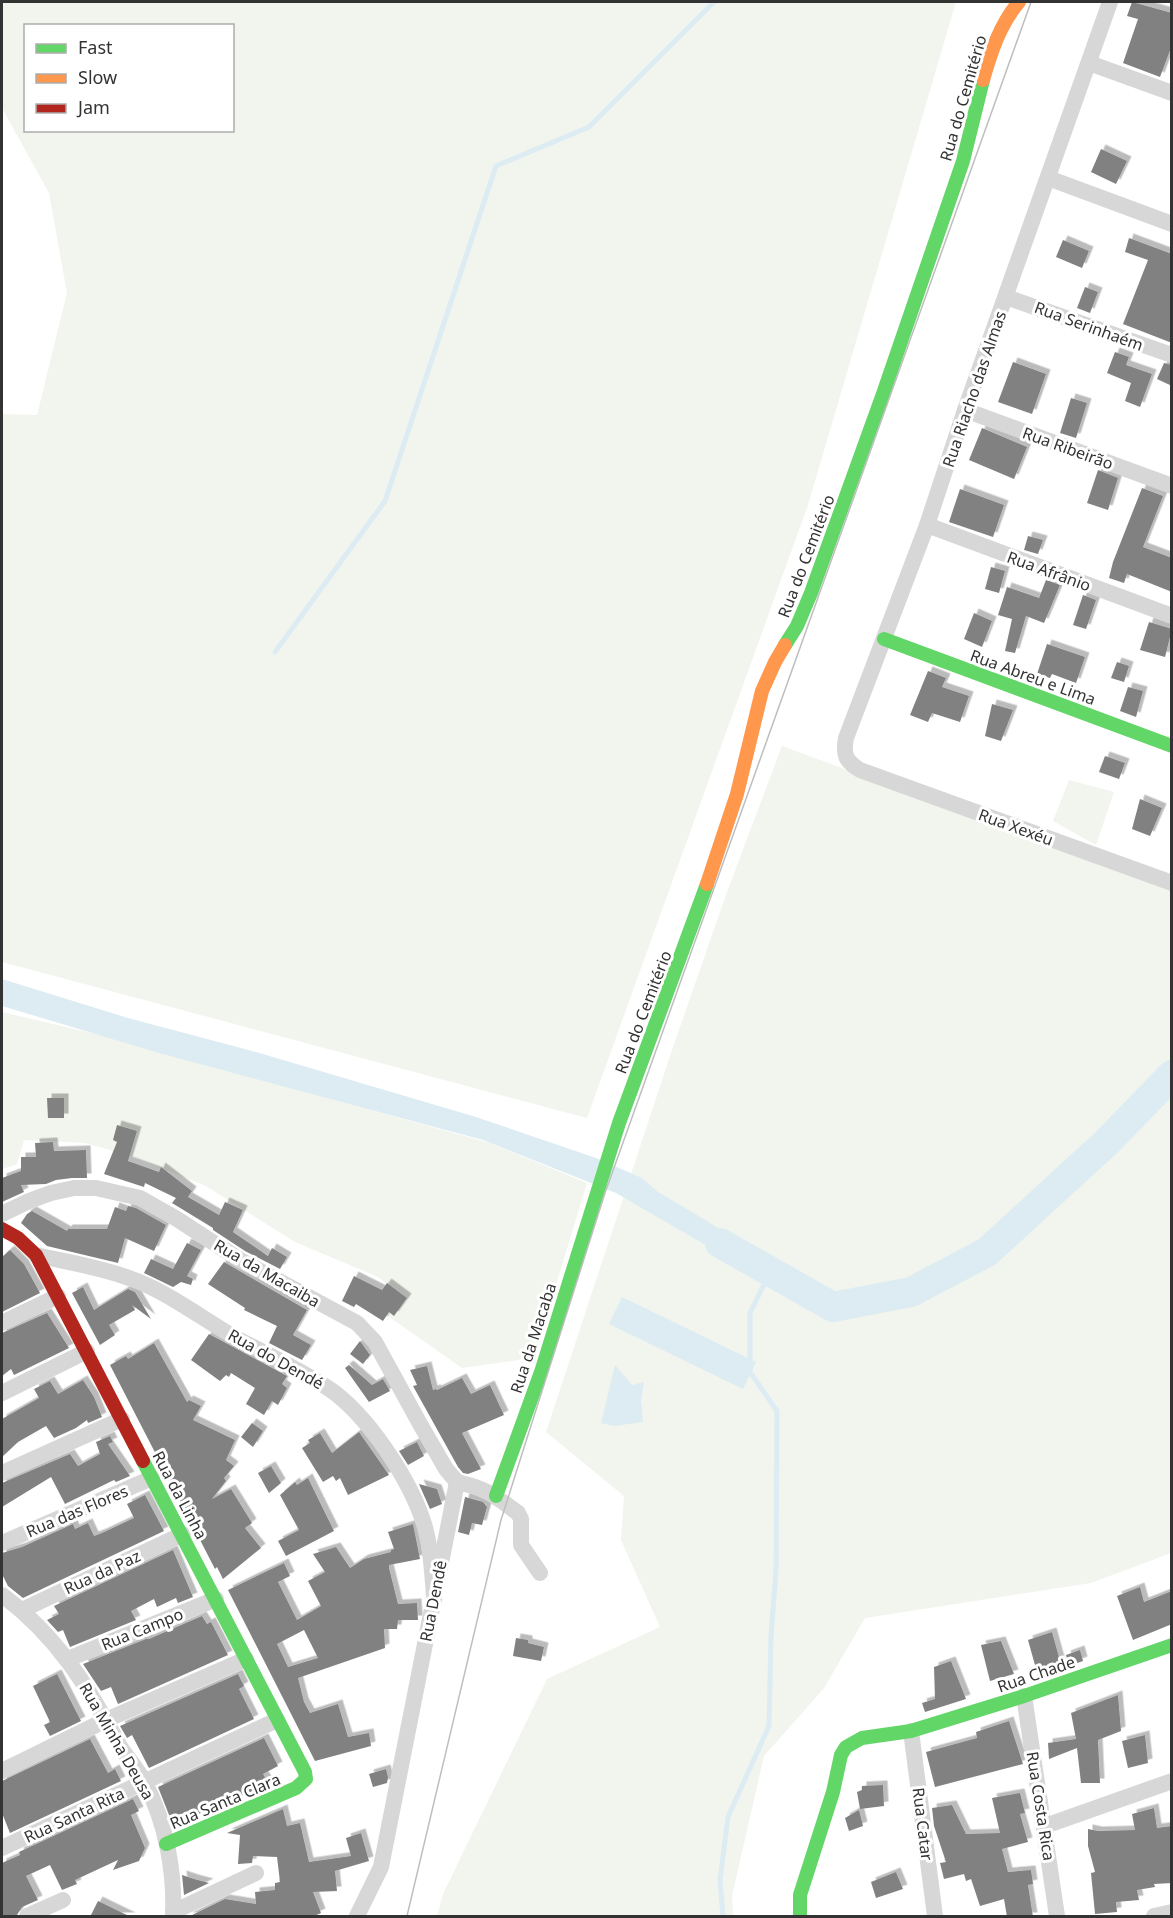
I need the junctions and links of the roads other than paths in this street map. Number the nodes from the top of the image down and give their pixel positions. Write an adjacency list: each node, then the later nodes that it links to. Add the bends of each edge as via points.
1 (1019, 2): 17 (street, Rua do Cemitério, via 1004,18 989,59 963,161 811,593 762,691 737,794 715,863)
2 (1110, 2): 3 (street, Rua Riacho das Almas)
3 (1089, 63): 4 (street); 5 (street, Rua Riacho das Almas)
4 (1172, 93)
5 (1048, 178): 6 (street); 7 (street, Rua Riacho das Almas)
6 (1172, 224)
7 (1006, 297): 8 (street, Rua Serinhaém); 9 (street, Rua Riacho das Almas)
8 (1172, 355)
9 (965, 410): 10 (street, Rua Ribeirão); 11 (street, Rua Riacho das Almas)
10 (1172, 486)
11 (927, 525): 12 (street, Rua Afrânio); 13 (street, Rua Riacho das Almas)
12 (1172, 616)
13 (884, 639): 14 (street, Rua Abreu e Lima); 15 (street, Rua Riacho das Almas, via 846,738 845,756 849,764)
14 (1172, 746)
15 (860, 770): 16 (street, Rua Xexéu)
16 (1172, 883)
17 (597, 1189): 31 (street, Rua da Macaba, via 541,1372)
18 (2, 1214): 30 (street, Rua da Macaiba, via 51,1193 74,1188 96,1188 140,1198 240,1260 357,1323 375,1341)
19 (2, 1229): 20 (street, Rua da Linha)
20 (18, 1238): 21 (street); 22 (street, Rua da Linha)
21 (2, 1246)
22 (36, 1255): 23 (street, Rua da Linha); 36 (street, Rua do Dendé, via 148,1286 329,1388 376,1435 410,1491 426,1532)
23 (58, 1296): 24 (street); 25 (street, Rua da Linha)
24 (2, 1323)
25 (87, 1350): 26 (street); 27 (street, Rua da Linha)
26 (2, 1393)
27 (122, 1419): 28 (street); 29 (street, Rua da Linha)
28 (2, 1473)
29 (152, 1478): 32 (street, Rua da Linha); 33 (street, Rua das Flores)
30 (457, 1482): 31 (street, via 478,1486); 36 (street, Rua Dendê)
31 (496, 1496): 34 (street, via 520,1516 521,1545)
32 (183, 1534): 37 (street, Rua da Linha); 38 (street, Rua da Paz)
33 (2, 1543)
34 (540, 1573)
35 (2, 1595): 38 (street, Rua Minha Deusa)
36 (434, 1596): 58 (street, Rua Dendê, via 381,1867)
37 (216, 1599): 40 (street, Rua Campo); 41 (street, Rua da Linha)
38 (22, 1610): 40 (street, Rua Minha Deusa)
39 (1172, 1645): 42 (street, Rua Chade)
40 (68, 1659): 43 (street, Rua Minha Deusa)
41 (246, 1659): 43 (street); 44 (street, Rua da Linha)
42 (1024, 1696): 45 (street, Rua Chade); 50 (street, Rua Costa Rica)
43 (106, 1720): 46 (street); 48 (street, Rua Minha Deusa)
44 (277, 1720): 48 (street, Rua Santa Rita); 49 (street, Rua da Linha, via 305,1772 306,1779)
45 (911, 1731): 59 (street, Rua Chade, via 862,1738 846,1747 841,1755 800,1895); 60 (street, Rua Catar)
46 (2, 1771)
47 (1172, 1781): 50 (street)
48 (145, 1783): 51 (street, Rua Minha Deusa); 52 (street, Rua Santa Rita)
49 (296, 1788): 51 (street, Rua Santa Clara)
50 (1045, 1826): 61 (street, Rua Costa Rica)
51 (166, 1844): 56 (street, Rua Minha Deusa)
52 (2, 1848)
53 (256, 1873): 56 (street)
54 (63, 1900): 57 (street)
55 (1172, 1912): 62 (street)
56 (173, 1914)
57 (27, 1917)
58 (357, 1917)
59 (800, 1917)
60 (935, 1917)
61 (1057, 1917)
62 (1154, 1917)

